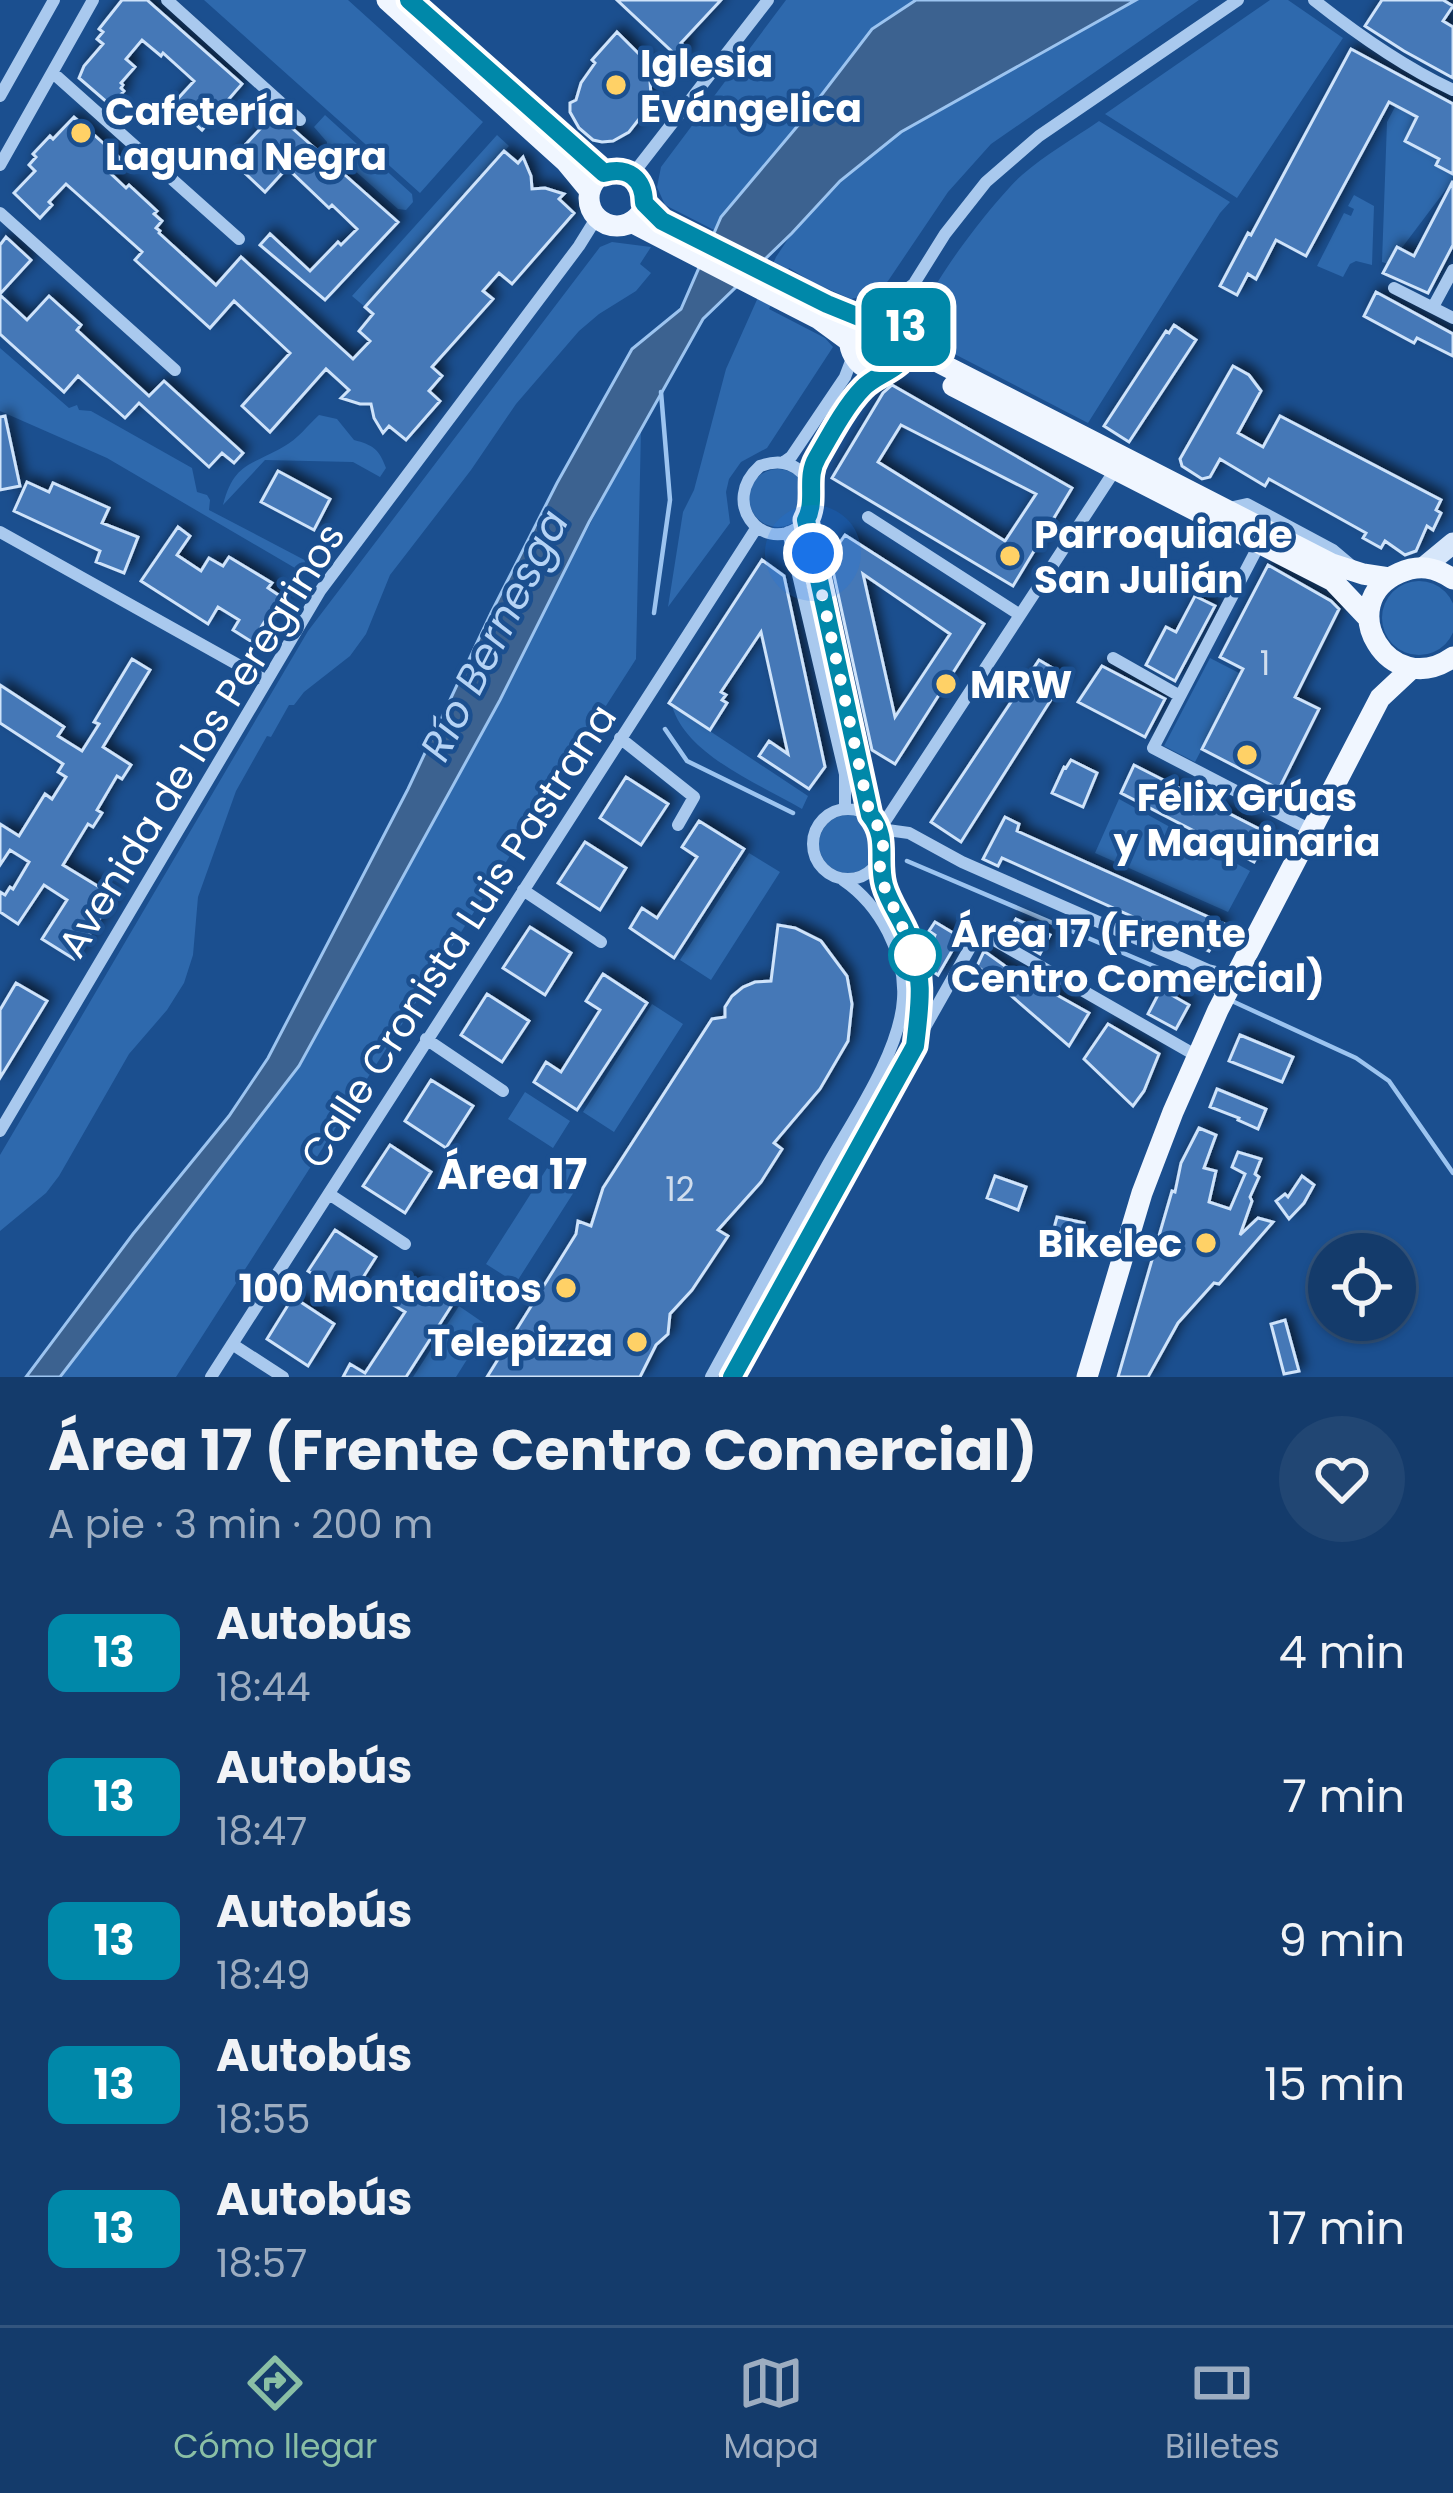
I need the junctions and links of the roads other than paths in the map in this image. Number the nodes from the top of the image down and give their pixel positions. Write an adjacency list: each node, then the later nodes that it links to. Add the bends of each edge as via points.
1 (55, 0): 11 (street)
2 (93, 0): 9 (street)
3 (167, 0): 12 (street)
4 (387, 0): 15 (main road)
5 (409, 0): 15 (main road)
6 (768, 0): 14 (street)
7 (1238, 0): 21 (street, via 1010,158 964,208)
8 (1314, 0): 10 (street)
9 (52, 73): 13 (street); 19 (street)
10 (1453, 90)
11 (0, 96)
12 (299, 119)
13 (0, 165)
14 (632, 175): 15 (main road, via 612,170); 16 (main road, via 643,188)
15 (597, 182): 18 (main road)
16 (637, 212): 18 (main road, via 613,225); 23 (main road)
17 (0, 213): 30 (street)
18 (597, 217): 51 (street, Avenida de los Peregrinos, via 320,591)
19 (238, 239)
20 (1453, 269): 24 (street)
21 (916, 282): 25 (street); 27 (street)
22 (1394, 288): 24 (street)
23 (778, 289): 25 (main road); 28 (main road)
24 (1433, 307): 26 (street)
25 (869, 314): 27 (main road, via 888,311); 28 (main road, via 853,326)
26 (1453, 318)
27 (907, 328): 29 (main road, via 907,353); 34 (main road, via 926,356)
28 (851, 348): 29 (main road, via 867,368); 31 (street, via 845,377)
29 (890, 369): 32 (main road, via 921,369); 33 (street, via 862,389 812,464)
30 (175, 370)
31 (784, 462): 33 (street); 37 (street, via 760,466 744,485 744,510)
32 (1114, 470): 34 (main road); 45 (street)
33 (811, 485): 36 (street)
34 (1214, 509): 41 (main road); 43 (main road, via 1332,564)
35 (868, 517): 45 (street)
36 (806, 520): 39 (street); 56 (street)
37 (757, 527): 39 (street); 54 (street, Calle Cronista Luis Pastrana)
38 (0, 532): 51 (street)
39 (788, 532): 55 (street)
40 (1453, 543): 42 (main road)
41 (1259, 545): 46 (main road, via 1333,581); 52 (street)
42 (1424, 567): 43 (main road); 44 (main road)
43 (1389, 578): 46 (main road, via 1372,599)
44 (1453, 579)
45 (1021, 615): 58 (street)
46 (1369, 619): 47 (main road)
47 (1375, 643): 50 (main road); 53 (main road)
48 (1113, 658): 52 (street)
49 (1447, 664): 50 (main road)
50 (1411, 669): 53 (main road)
51 (266, 680): 71 (street, Avenida de los Peregrinos)
52 (1180, 696): 59 (street, via 1154,748)
53 (1380, 698): 59 (main road)
54 (620, 738): 57 (street, via 694,797); 62 (street, Calle Cronista Luis Pastrana)
55 (845, 808): 56 (street); 61 (street, via 819,823 812,845 821,867)
56 (870, 815): 58 (street)
57 (678, 825)
58 (880, 829): 60 (street); 66 (street, via 909,833 1208,970)
59 (1311, 830): 66 (main road)
60 (879, 862): 61 (street); 65 (street)
61 (843, 880): 77 (street, via 884,924 896,953 903,991 897,1028)
62 (523, 890): 63 (street); 67 (street, Calle Cronista Luis Pastrana)
63 (601, 942)
64 (951, 979): 65 (street); 68 (street); 69 (street, via 972,944 989,938)
65 (922, 984): 68 (street)
66 (1228, 990): 69 (main road)
67 (426, 1039): 70 (street); 72 (street, Calle Cronista Luis Pastrana)
68 (915, 1046): 78 (street)
69 (1197, 1056): 79 (main road, via 1142,1193)
70 (502, 1091)
71 (0, 1131)
72 (329, 1194): 73 (street); 74 (street, Calle Cronista Luis Pastrana)
73 (405, 1244)
74 (232, 1344): 75 (street, Calle Cronista Luis Pastrana); 76 (street)
75 (211, 1377)
76 (283, 1377)
77 (711, 1377)
78 (732, 1377)
79 (1087, 1377)

